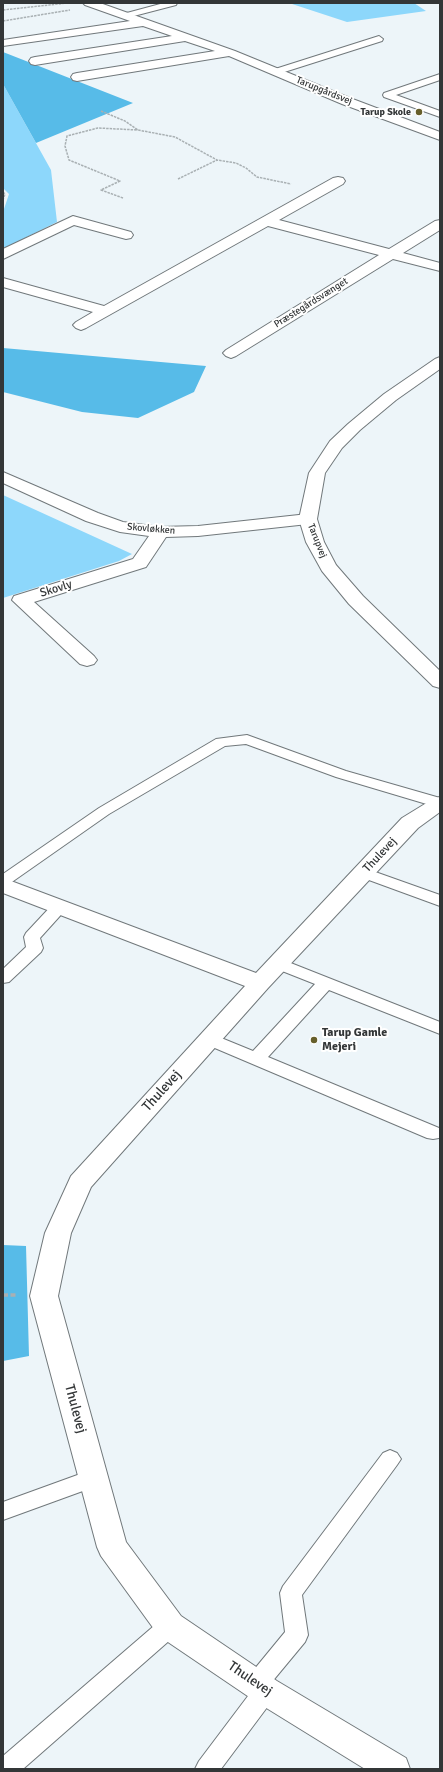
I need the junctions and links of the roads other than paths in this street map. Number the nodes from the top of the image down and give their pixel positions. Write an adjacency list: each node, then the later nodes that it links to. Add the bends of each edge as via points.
1 (173, 3): 3 (lane)
2 (93, 5): 3 (street, Tarupgårdsvej)
3 (126, 16): 4 (street, Tarupgårdsvej)
4 (143, 22): 5 (street, Tarupgårdsvej); 7 (street, Tarupgårdsvej)
5 (186, 37): 8 (street, Tarupgårdsvej); 9 (street, Tarupgårdsvej)
6 (379, 39): 10 (lane)
7 (3, 43)
8 (231, 53): 10 (street, Tarupgårdsvej); 11 (street)
9 (35, 61)
10 (275, 72): 14 (street, Tarupgårdsvej)
11 (77, 77)
12 (440, 77): 13 (lane, via 387,96)
13 (440, 114)
14 (440, 136)
15 (338, 181): 16 (street)
16 (267, 220): 19 (street); 23 (street)
17 (440, 224): 19 (street, Præstegårdsvænget)
18 (126, 235): 20 (street, via 73,220)
19 (392, 254): 21 (street); 25 (street, Præstegårdsvænget)
20 (3, 255)
21 (440, 267)
22 (3, 282): 23 (street)
23 (106, 311): 24 (street)
24 (81, 325)
25 (231, 353)
26 (440, 362): 28 (street, Tarupvej, via 390,397 336,445 317,473)
27 (3, 477): 29 (street, Skovløkken, via 120,527)
28 (308, 519): 29 (street, Skovløkken, via 198,531); 31 (street, Tarupvej, via 315,542 328,568 356,600)
29 (160, 532): 30 (street, Skovly, via 140,563 22,600)
30 (87, 660)
31 (439, 680)
32 (440, 803): 33 (street, Thulevej, via 410,823); 34 (lane, via 341,774 247,738 221,742 104,811)
33 (364, 873): 36 (lane); 38 (street, Thulevej)
34 (3, 881)
35 (3, 885): 37 (street)
36 (440, 901)
37 (60, 907): 39 (lane, via 32,937 35,948); 41 (street)
38 (278, 963): 40 (lane); 41 (street, Thulevej)
39 (3, 978)
40 (326, 982): 42 (lane); 44 (lane)
41 (260, 983): 43 (street, Thulevej)
42 (440, 1028)
43 (209, 1039): 44 (lane); 47 (street, Thulevej, via 80,1183 58,1233 44,1296)
44 (256, 1059): 45 (lane)
45 (434, 1133)
46 (390, 1459): 50 (lane, via 291,1593 297,1635)
47 (94, 1478): 48 (lane); 49 (street, Thulevej, via 112,1547)
48 (3, 1512)
49 (170, 1626): 50 (street, Thulevej); 51 (lane)
50 (261, 1687): 52 (lane); 53 (street, Thulevej)
51 (6, 1769)
52 (206, 1769)
53 (394, 1769)

